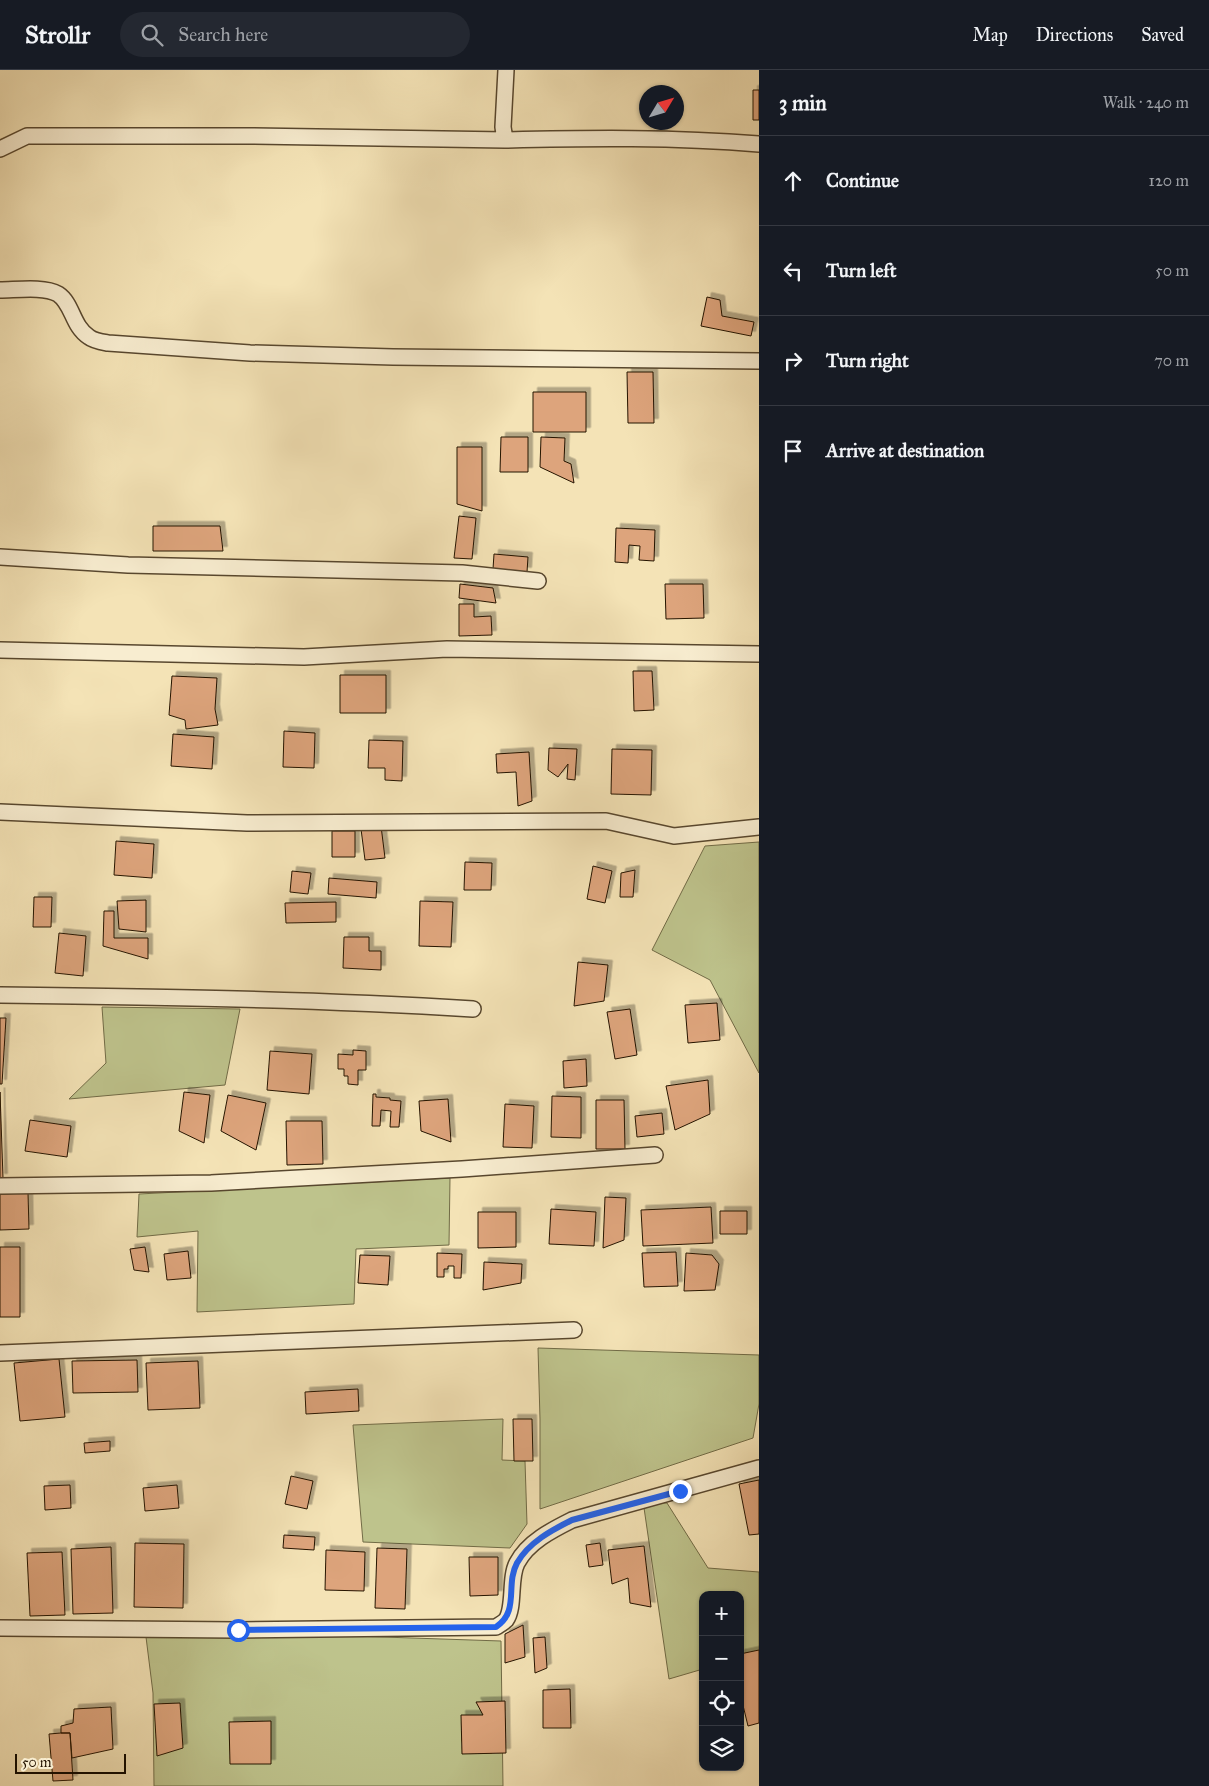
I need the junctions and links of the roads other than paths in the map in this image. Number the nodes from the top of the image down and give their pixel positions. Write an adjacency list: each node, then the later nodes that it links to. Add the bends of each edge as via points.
1 (506, 70): 2 (street, via 502,127)
2 (505, 140): 3 (street, via 633,138); 4 (street, via 27,136)
3 (759, 144)
4 (0, 149)
5 (0, 290): 6 (street, via 46,290 57,294 65,300 76,325 90,338 108,343 250,353)
6 (759, 362)
7 (0, 557): 8 (street, via 128,565 462,573)
8 (538, 581)
9 (0, 650): 10 (street, via 304,657 447,649)
10 (759, 654)
11 (0, 812): 12 (street, via 246,823 606,821 674,836)
12 (759, 827)
13 (0, 995): 14 (street, via 266,999)
14 (473, 1009)
15 (655, 1156): 16 (street, via 221,1182)
16 (0, 1186)
17 (574, 1330): 18 (street)
18 (0, 1353)
19 (759, 1468): 20 (street, via 572,1520 556,1528 538,1540 517,1563 509,1613 505,1621 496,1627)
20 (0, 1628)

